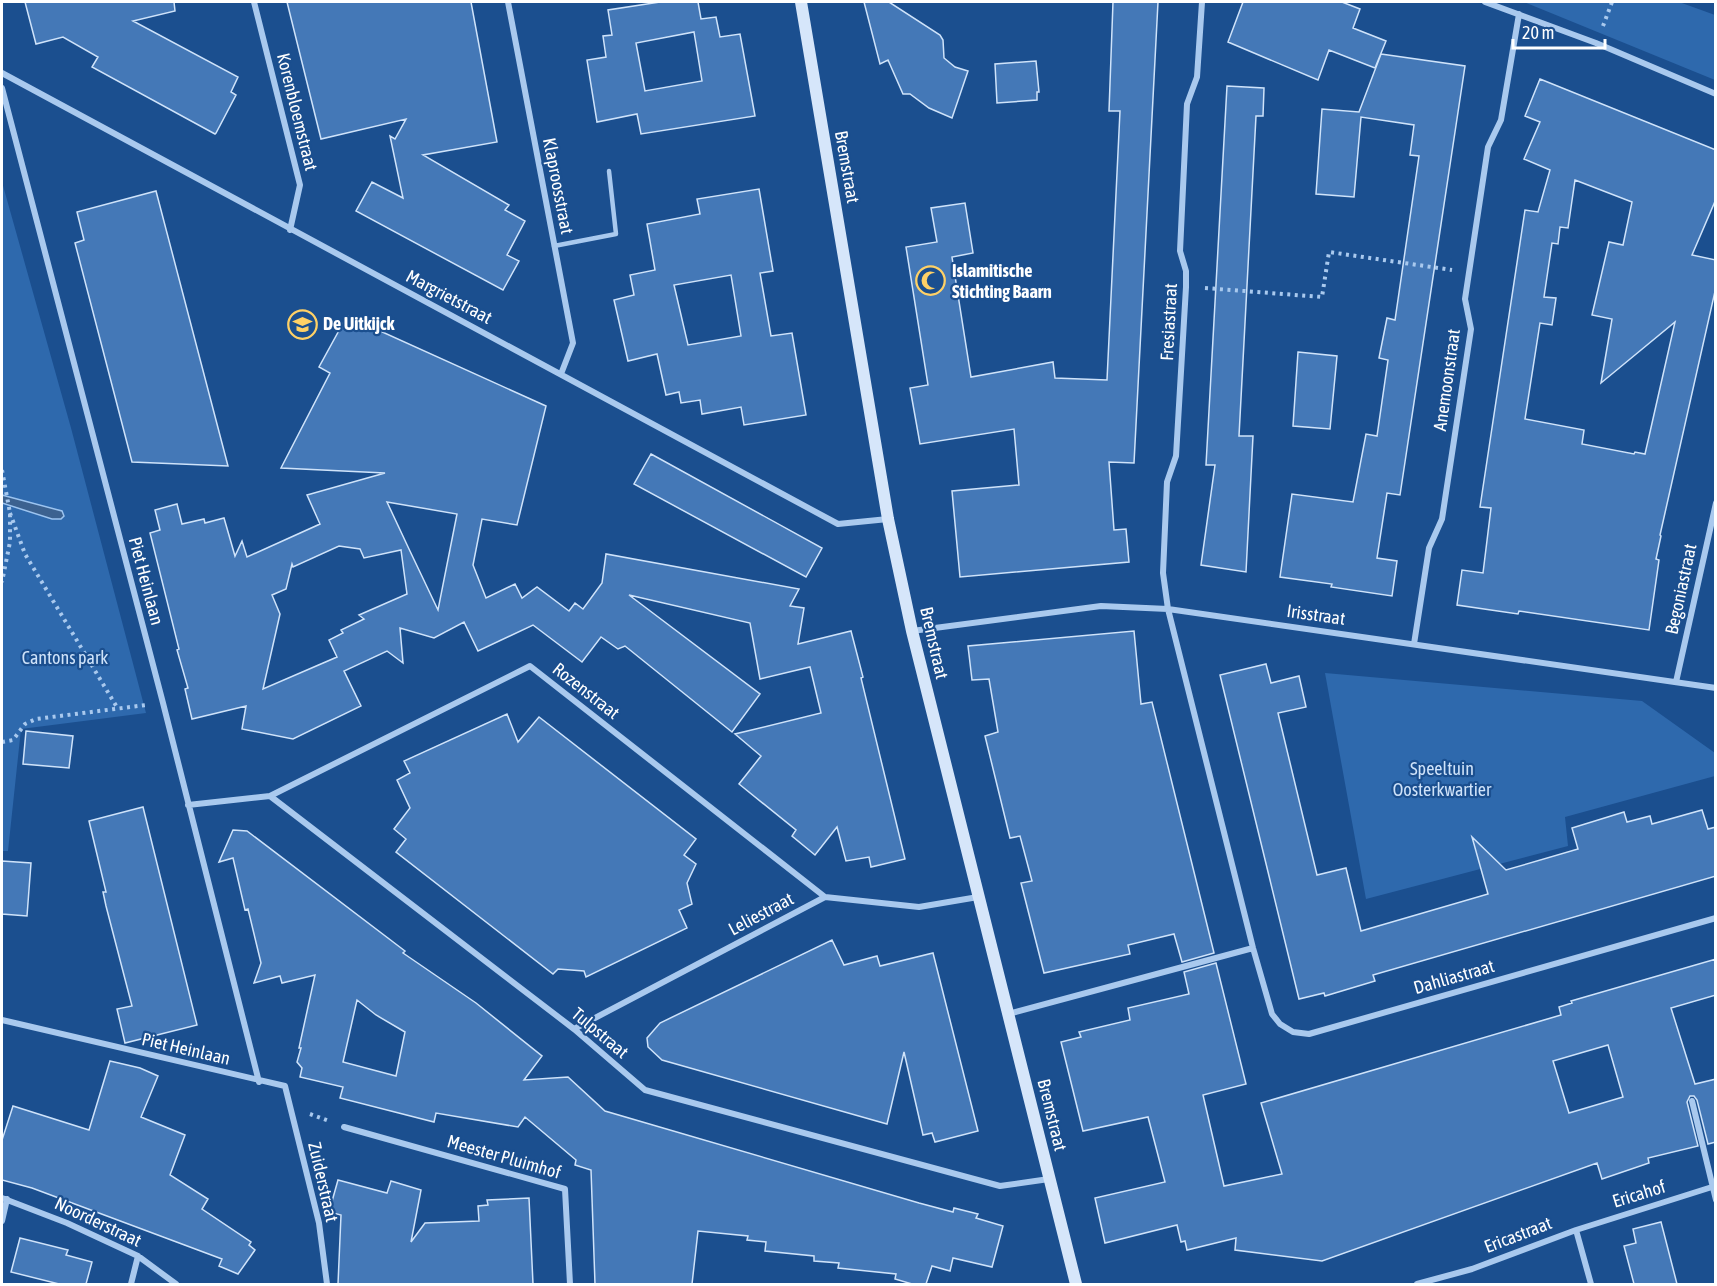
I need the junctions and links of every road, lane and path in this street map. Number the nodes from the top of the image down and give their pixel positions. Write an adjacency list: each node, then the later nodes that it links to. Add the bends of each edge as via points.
1 (254, 2): 13 (street, Korenbloemstraat, via 300,185)
2 (507, 2): 14 (street, Klaproosstraat)
3 (801, 2): 21 (street, Bremstraat)
4 (1202, 2): 16 (street, Fresiastraat, via 1197,77 1187,104 1180,251)
5 (1485, 2): 7 (street)
6 (1612, 2): 8 (path)
7 (1519, 14): 8 (street); 15 (street, Anemoonstraat, via 1501,120 1488,147)
8 (1596, 43): 11 (street)
9 (2, 73): 13 (street, Margrietstraat)
10 (2, 88): 28 (street, Piet Heinlaan)
11 (1716, 94)
12 (609, 171): 14 (lane, via 616,234)
13 (290, 230): 17 (street, Margrietstraat)
14 (554, 246): 17 (street, Klaproosstraat, via 573,343)
15 (1469, 273): 16 (path, via 1329,252 1322,297); 25 (street, Anemoonstraat, via 1465,299 1471,329 1442,519 1429,548)
16 (1186, 287): 23 (street, Fresiastraat, via 1176,456 1167,482 1163,573)
17 (561, 374): 21 (street, Margrietstraat, via 838,524)
18 (2, 470): 20 (path)
19 (1716, 503): 26 (street, Begoniastraat)
20 (9, 512): 22 (path, via 10,542); 29 (path, via 25,554)
21 (888, 519): 24 (street, Bremstraat)
22 (2, 582)
23 (1168, 609): 24 (street, Irisstraat, via 1101,606); 25 (street, Irisstraat); 36 (street, Dahliastraat)
24 (912, 631): 34 (street, Bremstraat)
25 (1414, 644): 26 (street, Irisstraat)
26 (1676, 681): 27 (street, Irisstraat)
27 (1716, 688)
28 (163, 703): 29 (path); 32 (street, Piet Heinlaan)
29 (118, 709): 30 (path, via 36,719 25,724 14,740)
30 (2, 742)
31 (270, 796): 32 (street); 33 (street, Rozenstraat, via 530,666); 39 (street, Tulpstraat)
32 (188, 806): 40 (street, Piet Heinlaan)
33 (825, 897): 34 (street, via 919,907); 39 (street, Leliestraat)
34 (978, 897): 37 (street, Bremstraat)
35 (1716, 918): 36 (street, Dahliastraat, via 1309,1034 1293,1032 1272,1014)
36 (1253, 948): 37 (street)
37 (1008, 1014): 45 (street, Bremstraat)
38 (2, 1020): 40 (street, Piet Heinlaan)
39 (574, 1029): 45 (street, Tulpstraat, via 645,1090 1000,1186)
40 (259, 1082): 41 (street, Piet Heinlaan)
41 (285, 1086): 43 (street, Zuiderstraat)
42 (1692, 1101): 46 (street)
43 (290, 1107): 44 (path); 54 (street, Zuiderstraat, via 319,1223)
44 (344, 1127): 55 (street, Meester Pluimhof, via 565,1189)
45 (1049, 1179): 56 (street, Bremstraat)
46 (1712, 1187): 48 (street); 50 (street, Ericahof)
47 (4, 1199): 49 (street); 51 (street, Noorderstraat)
48 (1716, 1200)
49 (2, 1221)
50 (1576, 1230): 57 (street, Ericastraat, via 1472,1269); 58 (street, Ericastraat)
51 (138, 1256): 52 (street); 53 (street, Noorderstraat)
52 (131, 1284)
53 (176, 1284)
54 (327, 1284)
55 (570, 1284)
56 (1076, 1284)
57 (1417, 1284)
58 (1591, 1284)

